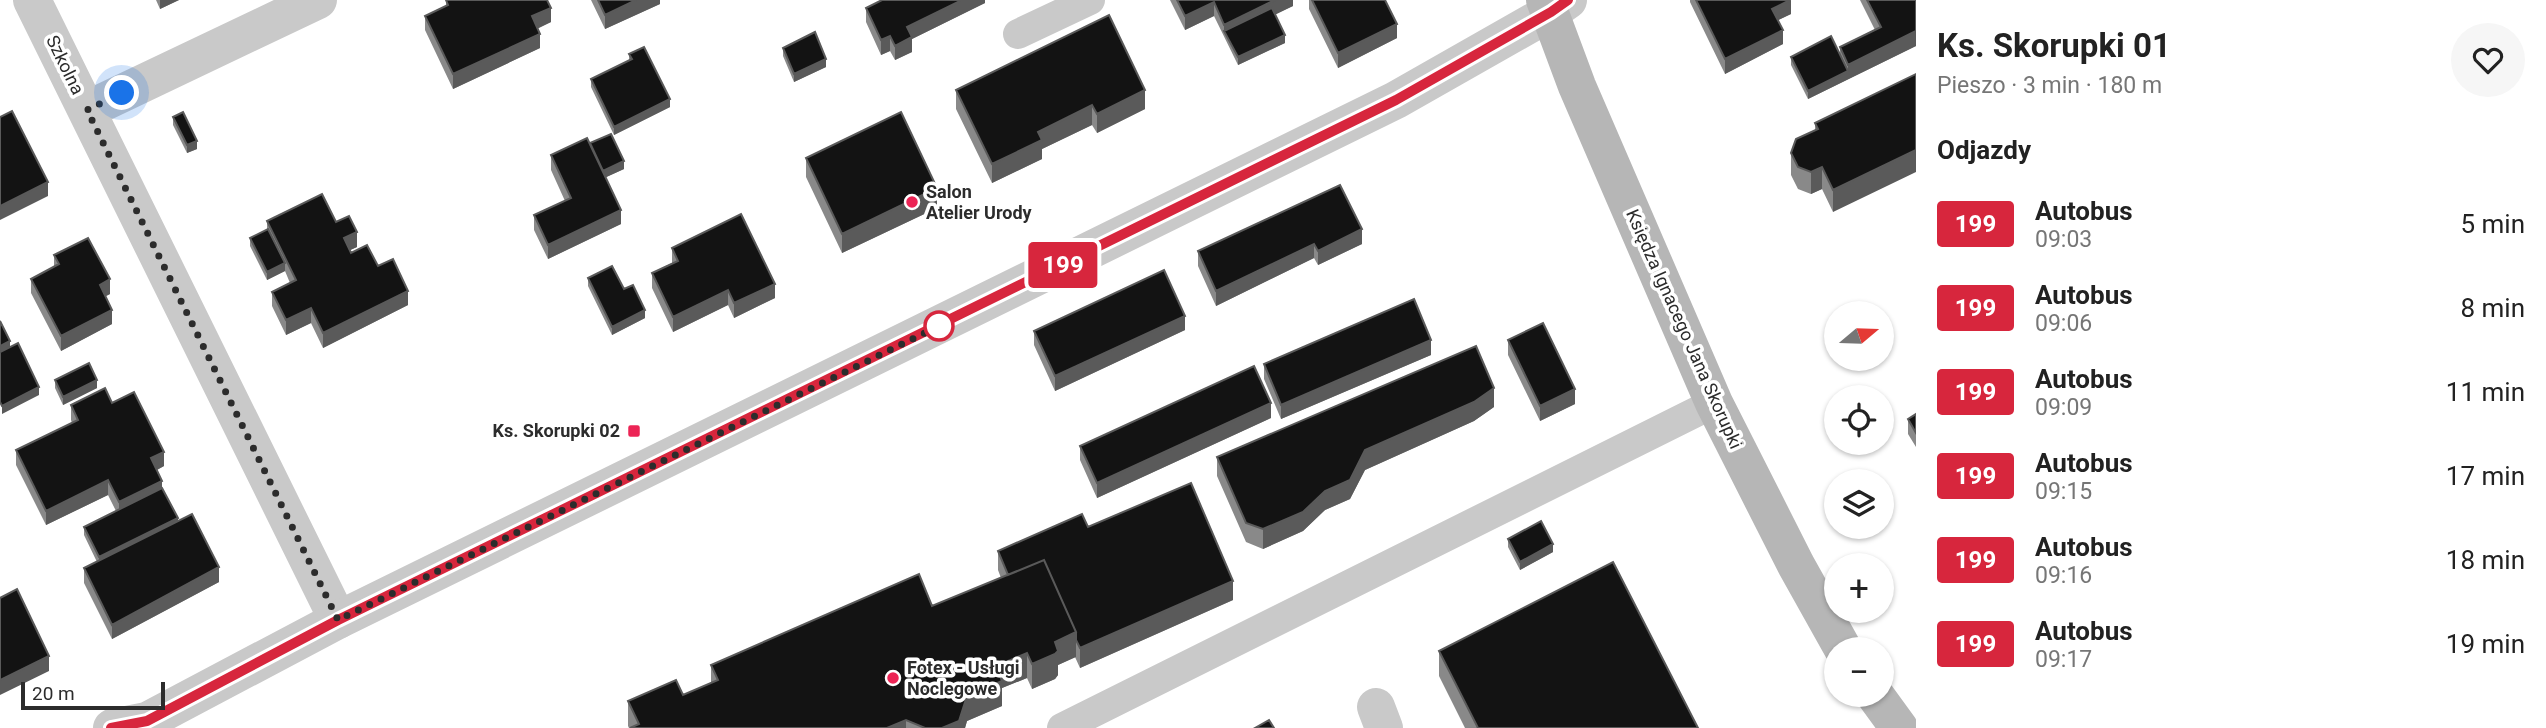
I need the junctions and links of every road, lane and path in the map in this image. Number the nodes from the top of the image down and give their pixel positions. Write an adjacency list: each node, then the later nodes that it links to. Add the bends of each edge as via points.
1 (32, 0): 6 (street, Szkolna)
2 (318, 0): 6 (street)
3 (1090, 0): 5 (lane)
4 (1555, 4): 7 (main road, Księdza Ignacego Jana Skorupki, via 1577,86); 8 (street, via 1396,100)
5 (1018, 34)
6 (87, 110): 8 (street, Szkolna)
7 (1714, 403): 9 (main road, Księdza Ignacego Jana Skorupki); 12 (lane)
8 (338, 620): 11 (street)
9 (1836, 637)
10 (1884, 707): 13 (main road)
11 (133, 726)
12 (1062, 728)
13 (1899, 728)

